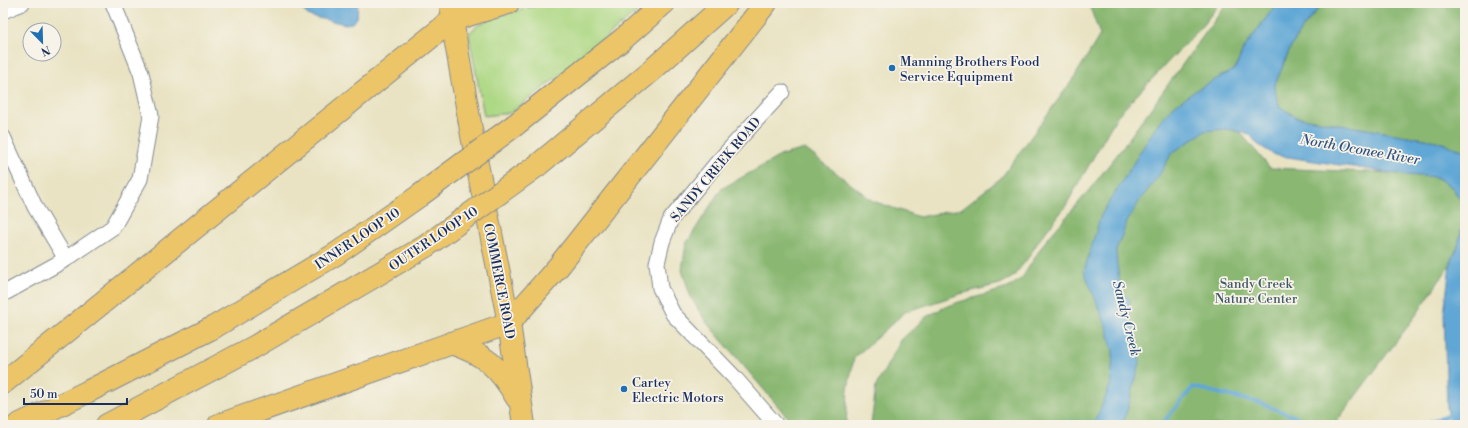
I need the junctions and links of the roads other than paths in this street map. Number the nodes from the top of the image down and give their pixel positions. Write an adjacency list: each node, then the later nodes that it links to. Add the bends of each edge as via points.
1 (22, 3): 7 (street)
2 (113, 3): 11 (street, via 141,73 151,116 140,179 113,227)
3 (508, 3): 8 (highway)
4 (664, 3): 17 (highway, INNER LOOP 10, bridge, via 515,125 336,254 214,327)
5 (727, 3): 18 (highway, OUTER LOOP 10, bridge, via 651,71 538,165 426,246 254,347)
6 (766, 3): 13 (highway, via 558,266)
7 (3, 11)
8 (450, 11): 13 (highway, COMMERCE ROAD); 15 (highway)
9 (782, 92): 21 (street, SANDY CREEK ROAD, via 717,163 671,219 657,263 660,288 673,314)
10 (3, 137): 11 (street, via 35,207)
11 (66, 259): 12 (street)
12 (3, 294)
13 (509, 323): 14 (highway); 16 (highway, COMMERCE ROAD)
14 (451, 343): 16 (highway, via 469,349 492,365 506,379); 19 (highway)
15 (3, 383)
16 (520, 404): 20 (highway, COMMERCE ROAD)
17 (18, 425)
18 (107, 425)
19 (219, 425)
20 (524, 425)
21 (776, 425)

